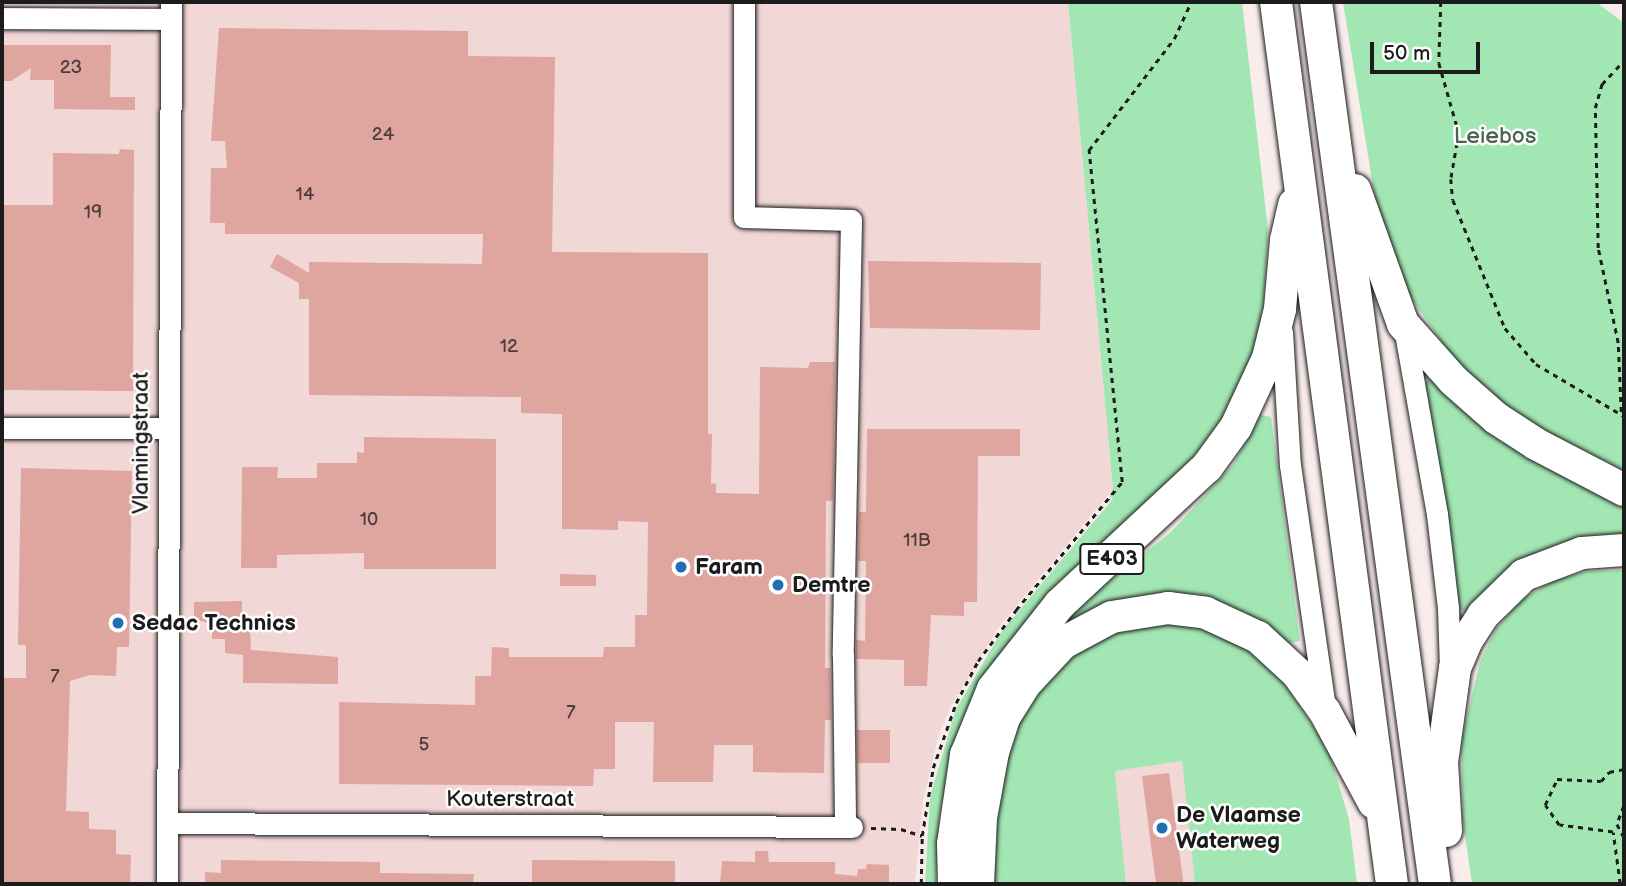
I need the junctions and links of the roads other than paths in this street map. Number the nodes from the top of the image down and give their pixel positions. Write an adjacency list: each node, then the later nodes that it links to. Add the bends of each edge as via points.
1 (744, 2): 17 (street, Kouterstraat, via 744,217 851,220 843,655 849,827)
2 (1276, 2): 7 (highway)
3 (1316, 2): 6 (highway)
4 (171, 6): 5 (street); 11 (street, Vlamingstraat)
5 (2, 18)
6 (1336, 137): 9 (highway); 22 (highway, via 1369,415)
7 (1300, 181): 8 (highway, E403, via 1286,240); 16 (highway)
8 (1280, 309): 15 (street, via 1290,465); 19 (highway, E403, via 1254,393 1207,467 1060,604 993,689 966,755 953,844)
9 (1403, 324): 12 (highway, via 1454,381 1496,418); 14 (street, via 1437,514 1448,608)
10 (2, 428): 11 (street)
11 (167, 428): 17 (street, Vlamingstraat)
12 (1624, 490)
13 (1624, 550): 14 (highway, via 1582,554 1524,575 1483,615 1467,640)
14 (1450, 696): 23 (highway, via 1443,762)
15 (1325, 712): 16 (highway); 20 (highway, via 1297,673 1258,637 1227,620 1168,608 1112,617 1085,630 1063,643 1026,683 1005,716 981,818)
16 (1384, 820): 21 (highway)
17 (167, 823): 18 (street, Vlamingstraat)
18 (167, 884)
19 (954, 884)
20 (978, 884)
21 (1392, 884)
22 (1435, 884)
23 (1444, 884)

